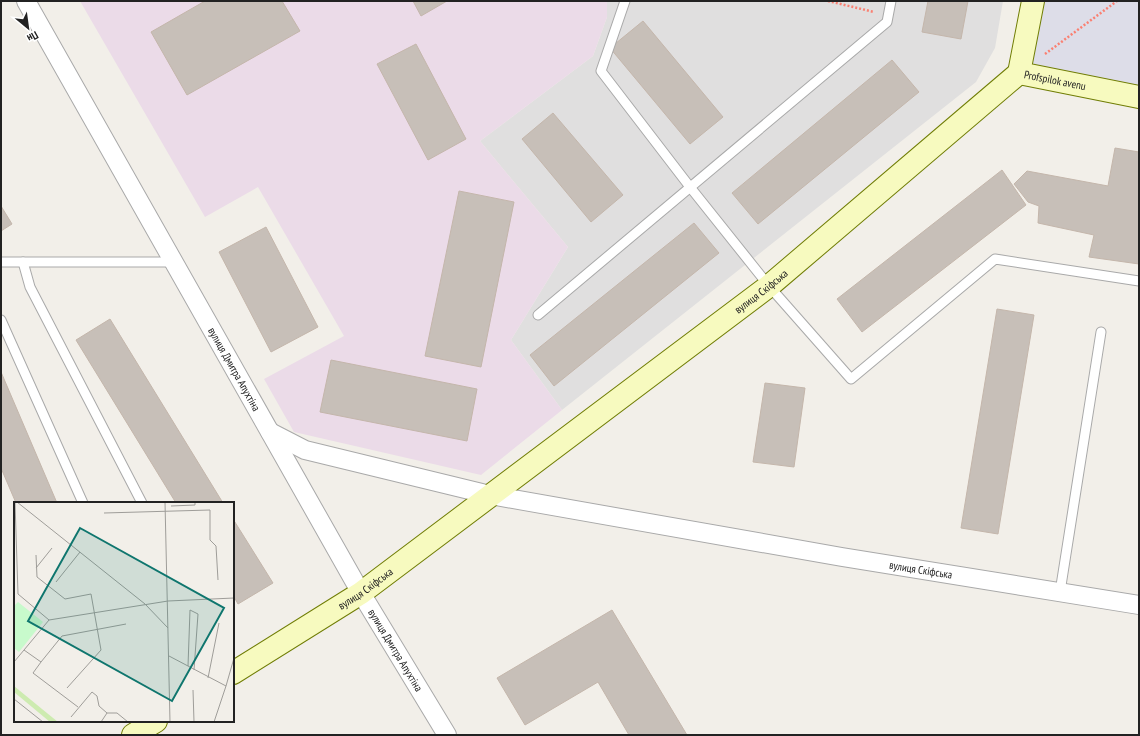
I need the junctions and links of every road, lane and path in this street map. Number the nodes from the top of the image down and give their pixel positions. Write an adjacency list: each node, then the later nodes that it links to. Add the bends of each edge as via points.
1 (26, 1): 13 (street, вулиця Дмитра Апухтіна)
2 (625, 1): 10 (lane, via 601,71)
3 (828, 1): 7 (path)
4 (891, 1): 7 (lane)
5 (1033, 1): 8 (street, Profspilok avenu)
6 (1117, 1): 8 (path)
7 (888, 15): 10 (lane, via 887,22)
8 (1019, 73): 9 (street, Profspilok avenu); 15 (street, вулиця Скіфська)
9 (1139, 98)
10 (690, 187): 15 (lane); 16 (lane)
11 (1, 262): 12 (lane)
12 (23, 262): 13 (lane); 22 (lane, via 30,287)
13 (174, 262): 19 (street, вулиця Дмитра Апухтіна)
14 (1139, 281): 15 (lane, via 995,259 851,379)
15 (769, 286): 20 (street, вулиця Скіфська)
16 (538, 315)
17 (1, 320): 21 (lane)
18 (1101, 332): 23 (lane)
19 (270, 432): 20 (street, вулиця Скіфська, via 304,450); 24 (street, вулиця Дмитра Апухтіна)
20 (490, 495): 23 (street, вулиця Скіфська, via 835,556); 24 (street, вулиця Скіфська)
21 (83, 502)
22 (141, 502)
23 (1060, 592): 25 (street, вулиця Скіфська)
24 (361, 593): 26 (street, вулиця Скіфська); 29 (street, вулиця Дмитра Апухтіна)
25 (1139, 605)
26 (234, 672)
27 (154, 722): 28 (street)
28 (133, 735)
29 (447, 735)

